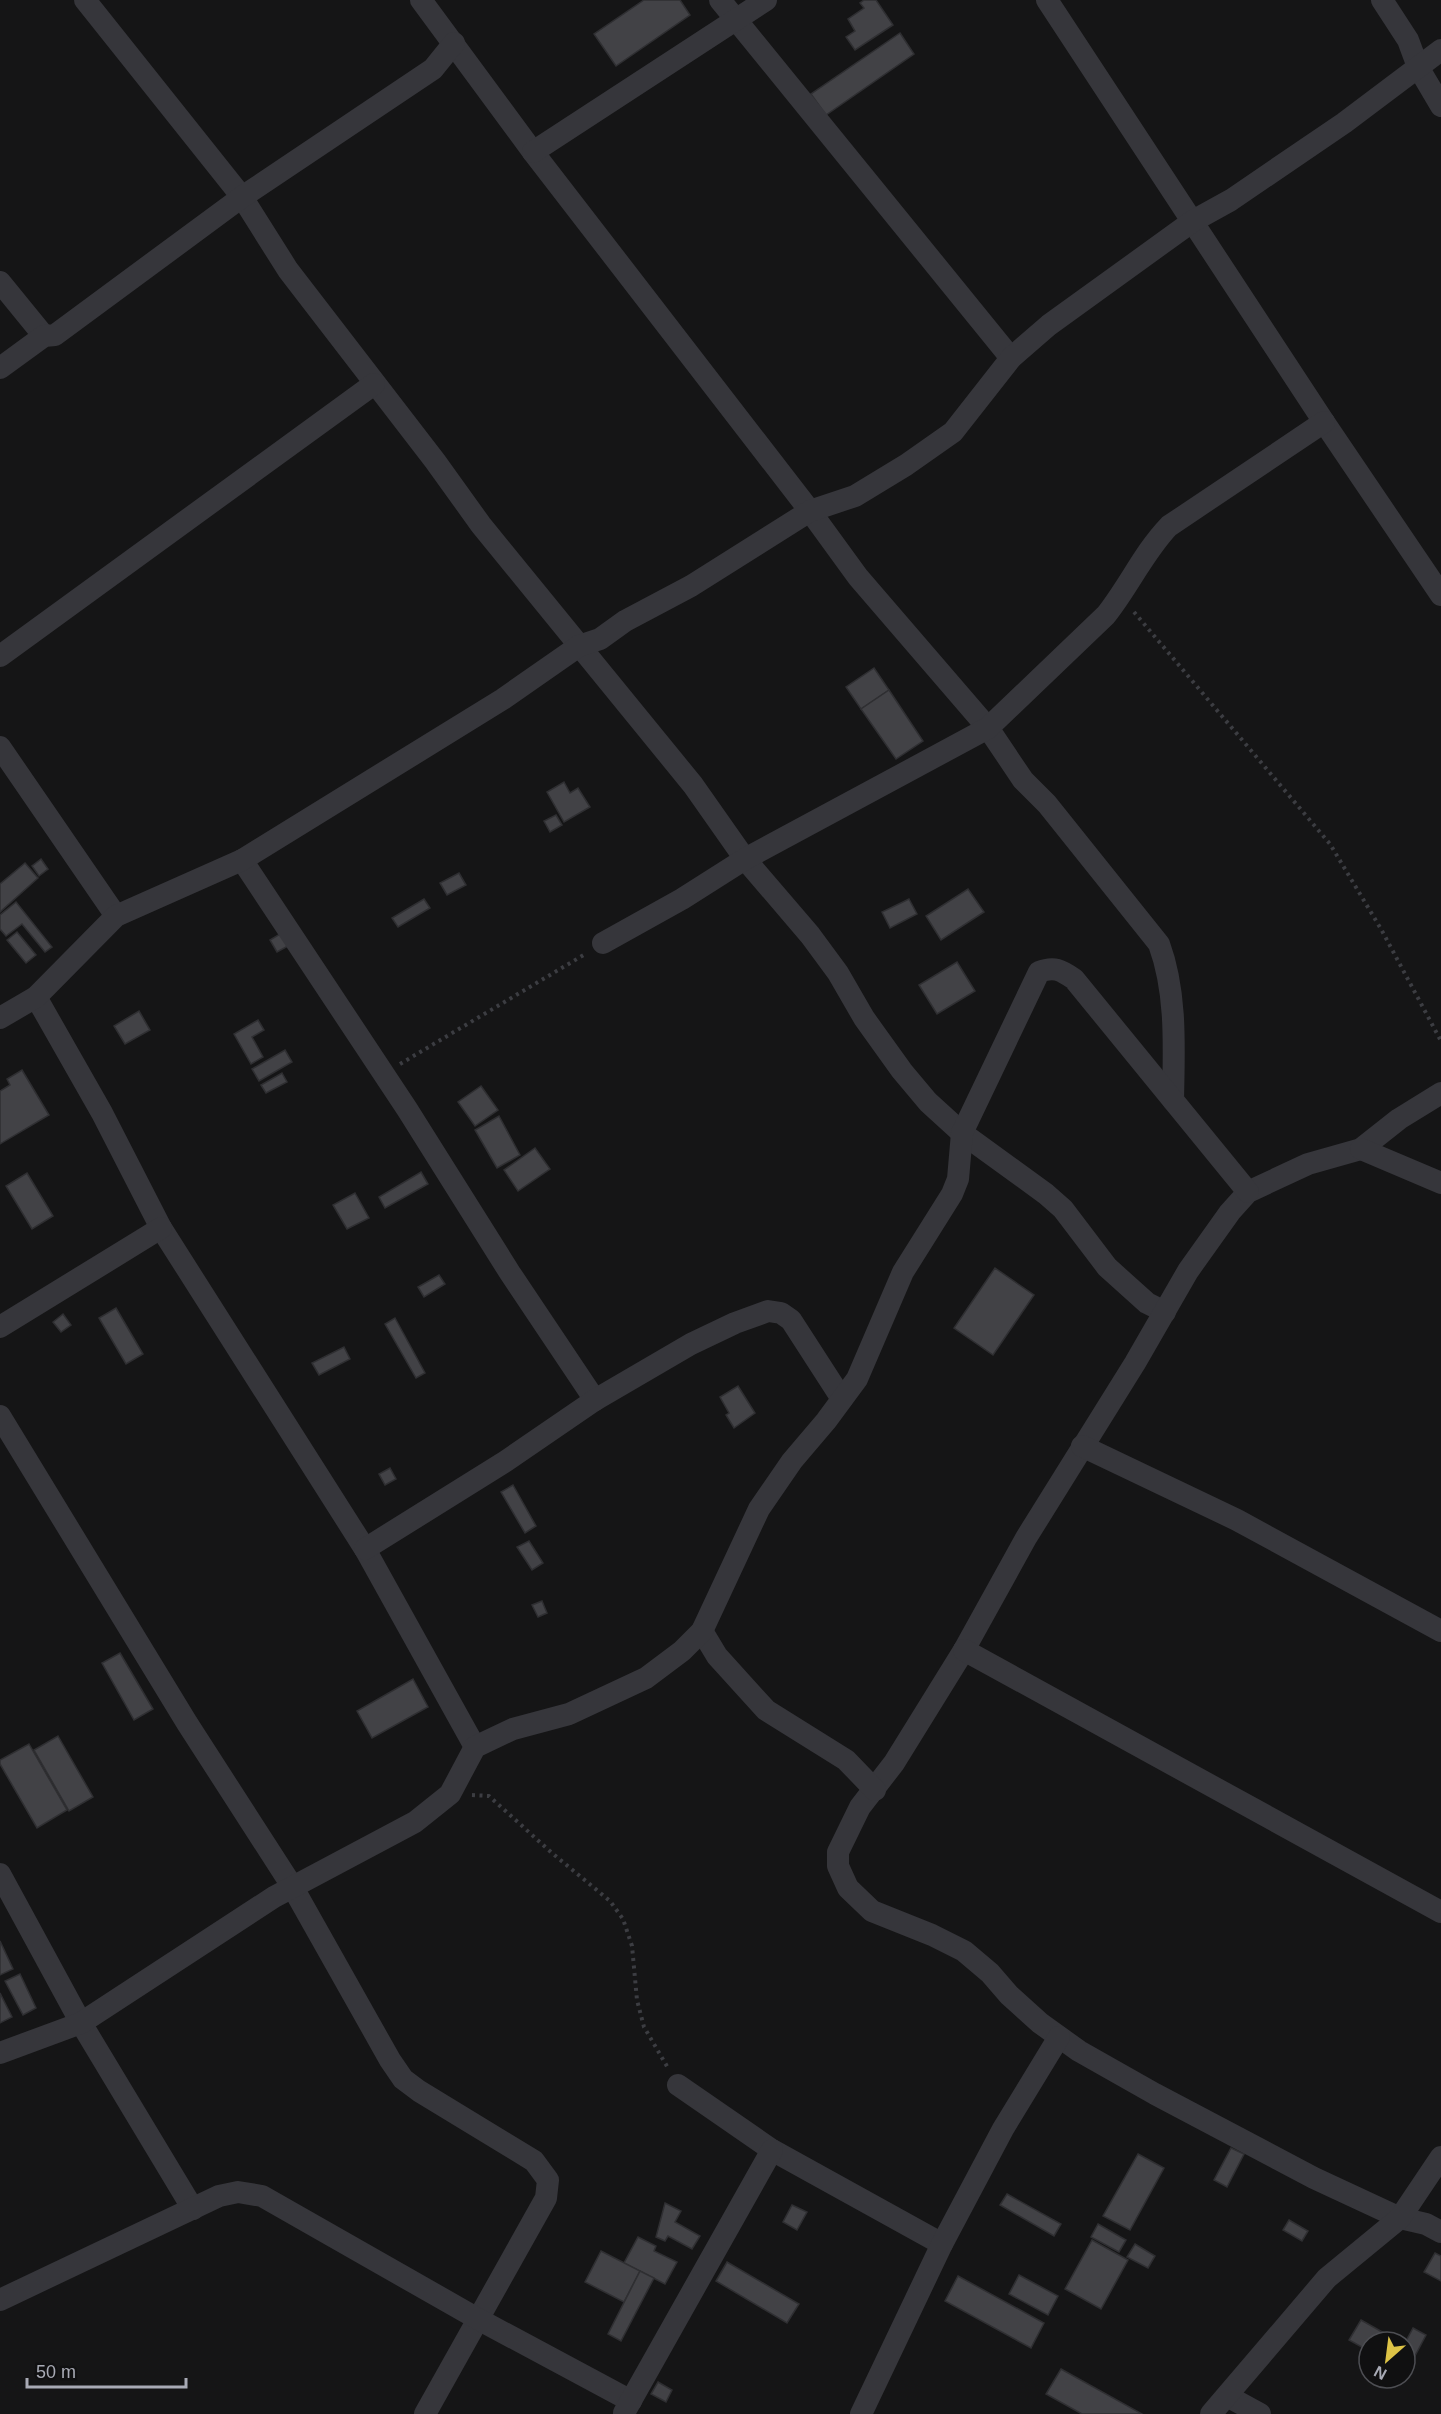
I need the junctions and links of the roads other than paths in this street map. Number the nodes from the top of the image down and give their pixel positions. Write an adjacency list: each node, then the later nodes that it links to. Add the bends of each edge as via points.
1 (85, 0): 13 (street)
2 (421, 0): 8 (street)
3 (720, 0): 7 (street)
4 (766, 0): 7 (street)
5 (1047, 0): 14 (street)
6 (1382, 0): 10 (street, via 1408,40)
7 (735, 20): 12 (street); 17 (street)
8 (454, 43): 12 (street); 13 (street, via 434,69)
9 (1441, 50): 10 (street)
10 (1418, 67): 11 (street); 14 (street, via 1291,161)
11 (1441, 106)
12 (533, 152): 21 (street)
13 (242, 197): 16 (street, via 55,335); 19 (street, via 288,270)
14 (1193, 221): 17 (street, via 1057,319); 20 (street)
15 (0, 282): 16 (street)
16 (44, 336): 18 (street)
17 (1011, 358): 21 (street, via 953,432 855,496)
18 (0, 368)
19 (374, 384): 23 (street); 24 (street)
20 (1324, 422): 22 (street); 25 (street, via 1169,526 1106,615)
21 (810, 511): 23 (street, via 600,639); 25 (street, via 858,578)
22 (1441, 595)
23 (579, 645): 27 (street, via 693,785); 28 (street, via 503,699)
24 (0, 656)
25 (988, 728): 27 (street); 34 (street, via 1023,780 1047,804 1159,944 1166,963 1174,1032)
26 (0, 747): 29 (street)
27 (745, 858): 30 (street); 35 (street, via 810,935 902,1071)
28 (242, 860): 29 (street); 43 (street)
29 (116, 916): 31 (street)
30 (603, 943)
31 (36, 997): 32 (street); 39 (street, via 107,1122)
32 (0, 1018)
33 (1441, 1093): 36 (street)
34 (1173, 1100): 35 (street, via 1074,979 1050,967 1039,972); 38 (street)
35 (962, 1133): 40 (street, via 1063,1209 1107,1267 1147,1303); 42 (street, via 958,1179 952,1194 903,1272 857,1379)
36 (1361, 1149): 37 (street); 38 (street, via 1308,1164)
37 (1441, 1183)
38 (1248, 1192): 40 (street, via 1206,1244)
39 (160, 1228): 41 (street); 46 (street)
40 (1165, 1312): 45 (street)
41 (0, 1327)
42 (842, 1399): 43 (street, via 791,1320 768,1311 692,1344); 47 (street, via 759,1509)
43 (595, 1400): 46 (street)
44 (0, 1416): 53 (street, via 187,1723)
45 (1082, 1446): 48 (street, via 1237,1520); 49 (street)
46 (365, 1549): 50 (street)
47 (702, 1631): 50 (street, via 646,1678 569,1714 513,1730); 51 (street, via 717,1656 766,1710 846,1760)
48 (1441, 1631)
49 (964, 1650): 51 (street); 54 (street)
50 (476, 1747): 53 (street, via 450,1794 415,1822)
51 (875, 1790): 56 (street, via 860,1807 838,1852 838,1866 848,1888 872,1911 964,1951)
52 (0, 1874): 55 (street)
53 (292, 1886): 55 (street); 66 (street, via 403,2079 534,2161 548,2180 546,2198)
54 (1441, 1912)
55 (81, 2023): 57 (street); 61 (street)
56 (1059, 2037): 62 (street, via 1155,2094 1314,2178); 64 (street, via 1003,2129)
57 (0, 2053)
58 (678, 2085): 59 (street)
59 (772, 2151): 64 (street); 68 (street)
60 (1441, 2157): 62 (street)
61 (193, 2209): 65 (street); 66 (street, via 238,2192 262,2196)
62 (1400, 2218): 63 (street); 67 (street, via 1327,2278)
63 (1441, 2232)
64 (942, 2244): 70 (street)
65 (0, 2300)
66 (478, 2319): 68 (street); 69 (street)
67 (1227, 2396): 71 (street); 72 (street)
68 (627, 2407)
69 (425, 2414)
70 (861, 2414)
71 (1211, 2414)
72 (1260, 2414)

